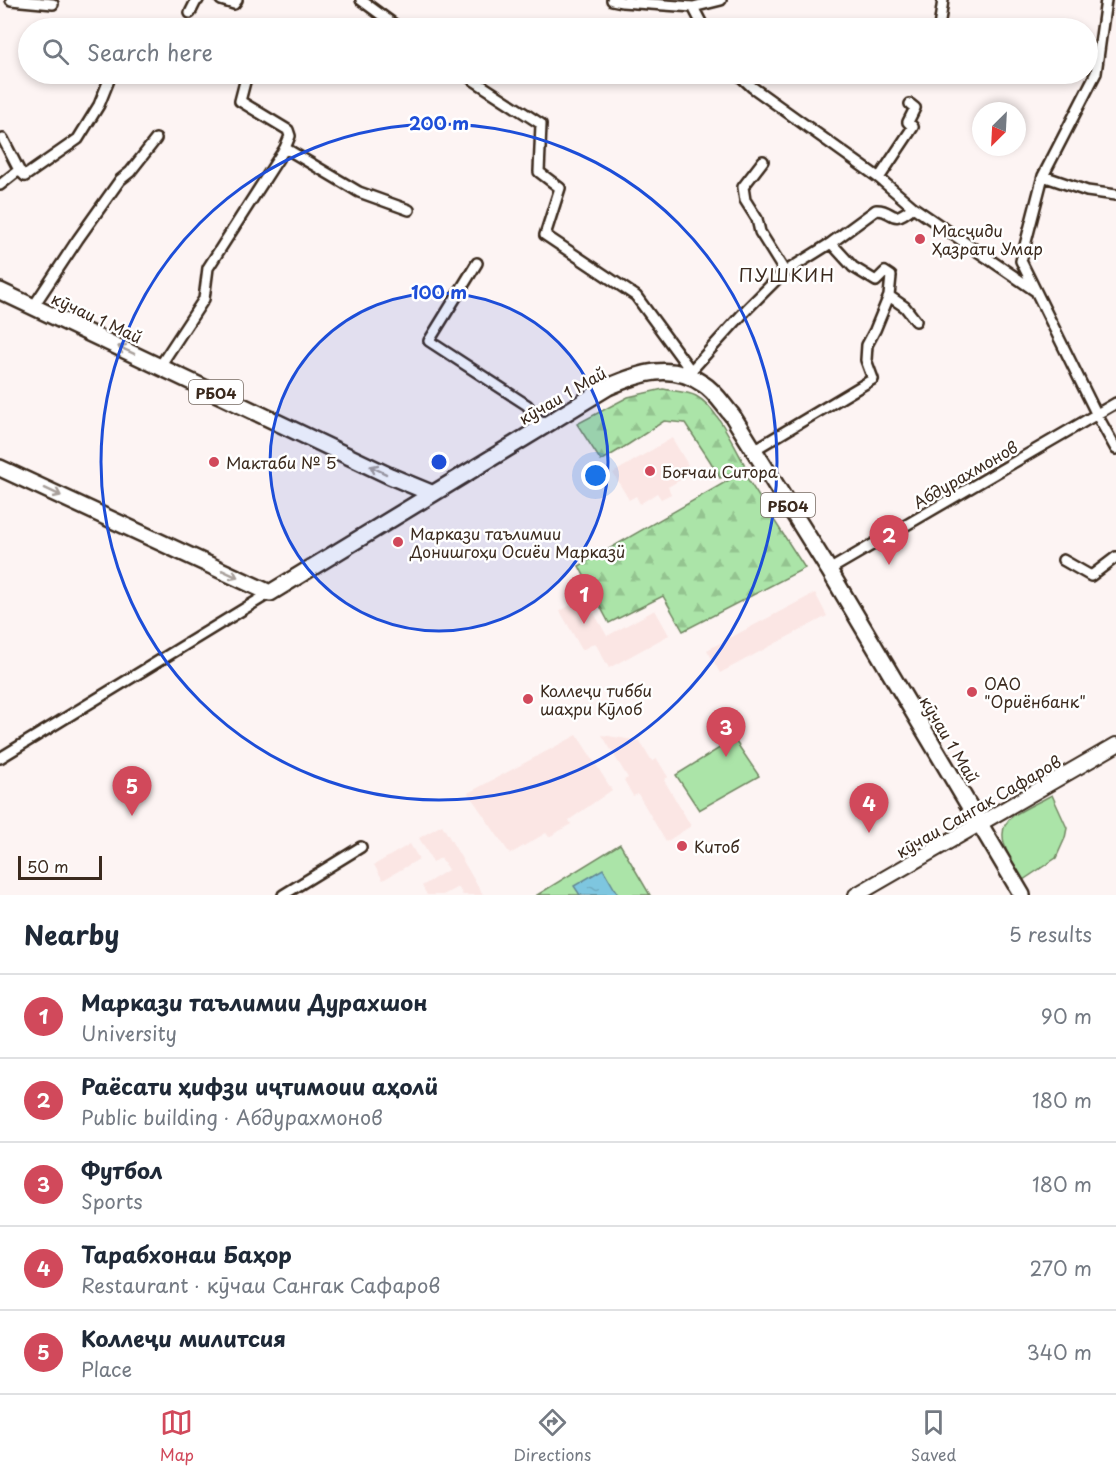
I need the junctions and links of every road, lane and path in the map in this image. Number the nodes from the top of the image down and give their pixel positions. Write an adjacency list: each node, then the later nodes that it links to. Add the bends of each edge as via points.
1 (11, 0): 10 (street)
2 (198, 0): 12 (street)
3 (221, 0): 4 (street, via 234,4)
4 (237, 0)
5 (361, 0): 13 (street)
6 (612, 0): 11 (street)
7 (721, 0): 11 (street)
8 (944, 0): 15 (street)
9 (1106, 0): 16 (street)
10 (53, 4)
11 (693, 7): 14 (street)
12 (190, 13)
13 (385, 18)
14 (699, 18)
15 (941, 18)
16 (1098, 58)
17 (107, 84): 27 (street, via 78,139 25,176)
18 (244, 84): 25 (street, via 240,101 288,129 290,136)
19 (479, 84): 43 (street, via 541,124 539,172 560,189 545,235 636,296)
20 (749, 84): 29 (street)
21 (1090, 84): 28 (street)
22 (910, 104): 29 (street, via 915,108 908,122 913,127)
23 (156, 138): 40 (street, via 120,180)
24 (3, 139): 27 (street)
25 (285, 148): 33 (street, via 359,192); 42 (street, via 208,268 204,299)
26 (763, 161): 36 (street, via 743,187 745,200)
27 (19, 170): 30 (street)
28 (1043, 177): 31 (street, via 1087,191); 38 (street, via 1021,261)
29 (879, 178): 32 (street)
30 (0, 184)
31 (1116, 195)
32 (913, 207): 34 (street, via 903,216 895,217 876,210); 38 (street)
33 (409, 210)
34 (831, 243): 36 (street); 39 (street, via 853,267 876,280 885,272 891,276)
35 (477, 263): 46 (street, via 429,341 527,405)
36 (785, 272): 43 (street)
37 (0, 291): 40 (main road, кӯчаи 1 Май / РБ04)
38 (1036, 291): 45 (street)
39 (889, 296): 41 (street); 48 (street, via 867,345 866,360 873,379)
40 (33, 307): 42 (main road, кӯчаи 1 Май / РБ04, one-way to 40)
41 (916, 321)
42 (160, 366): 50 (main road, кӯчаи 1 Май / РБ04, one-way to 42)
43 (688, 373): 46 (main road, кӯчаи 1 Май / РБ04, via 651,371 632,377); 48 (main road, кӯчаи 1 Май / РБ04, via 719,399)
44 (1116, 403): 45 (street, Абдурахмонов)
45 (1097, 415): 47 (street); 53 (street, Абдурахмонов)
46 (543, 426): 50 (main road, кӯчаи 1 Май / РБ04)
47 (1116, 449)
48 (754, 450): 53 (main road, кӯчаи 1 Май / РБ04)
49 (0, 468): 54 (main road, one-way to 54)
50 (431, 493): 54 (main road)
51 (1116, 556): 52 (street, via 1091,576)
52 (1063, 560)
53 (829, 570): 57 (main road, кӯчаи 1 Май / РБ04)
54 (270, 593): 56 (street)
55 (1116, 745): 57 (street, кӯчаи Сангак Сафаров)
56 (0, 758)
57 (979, 823): 60 (street, кӯчаи Сангак Сафаров); 61 (main road, кӯчаи 1 Май / РБ04)
58 (361, 847): 59 (street)
59 (283, 895)
60 (856, 895)
61 (1022, 895)

